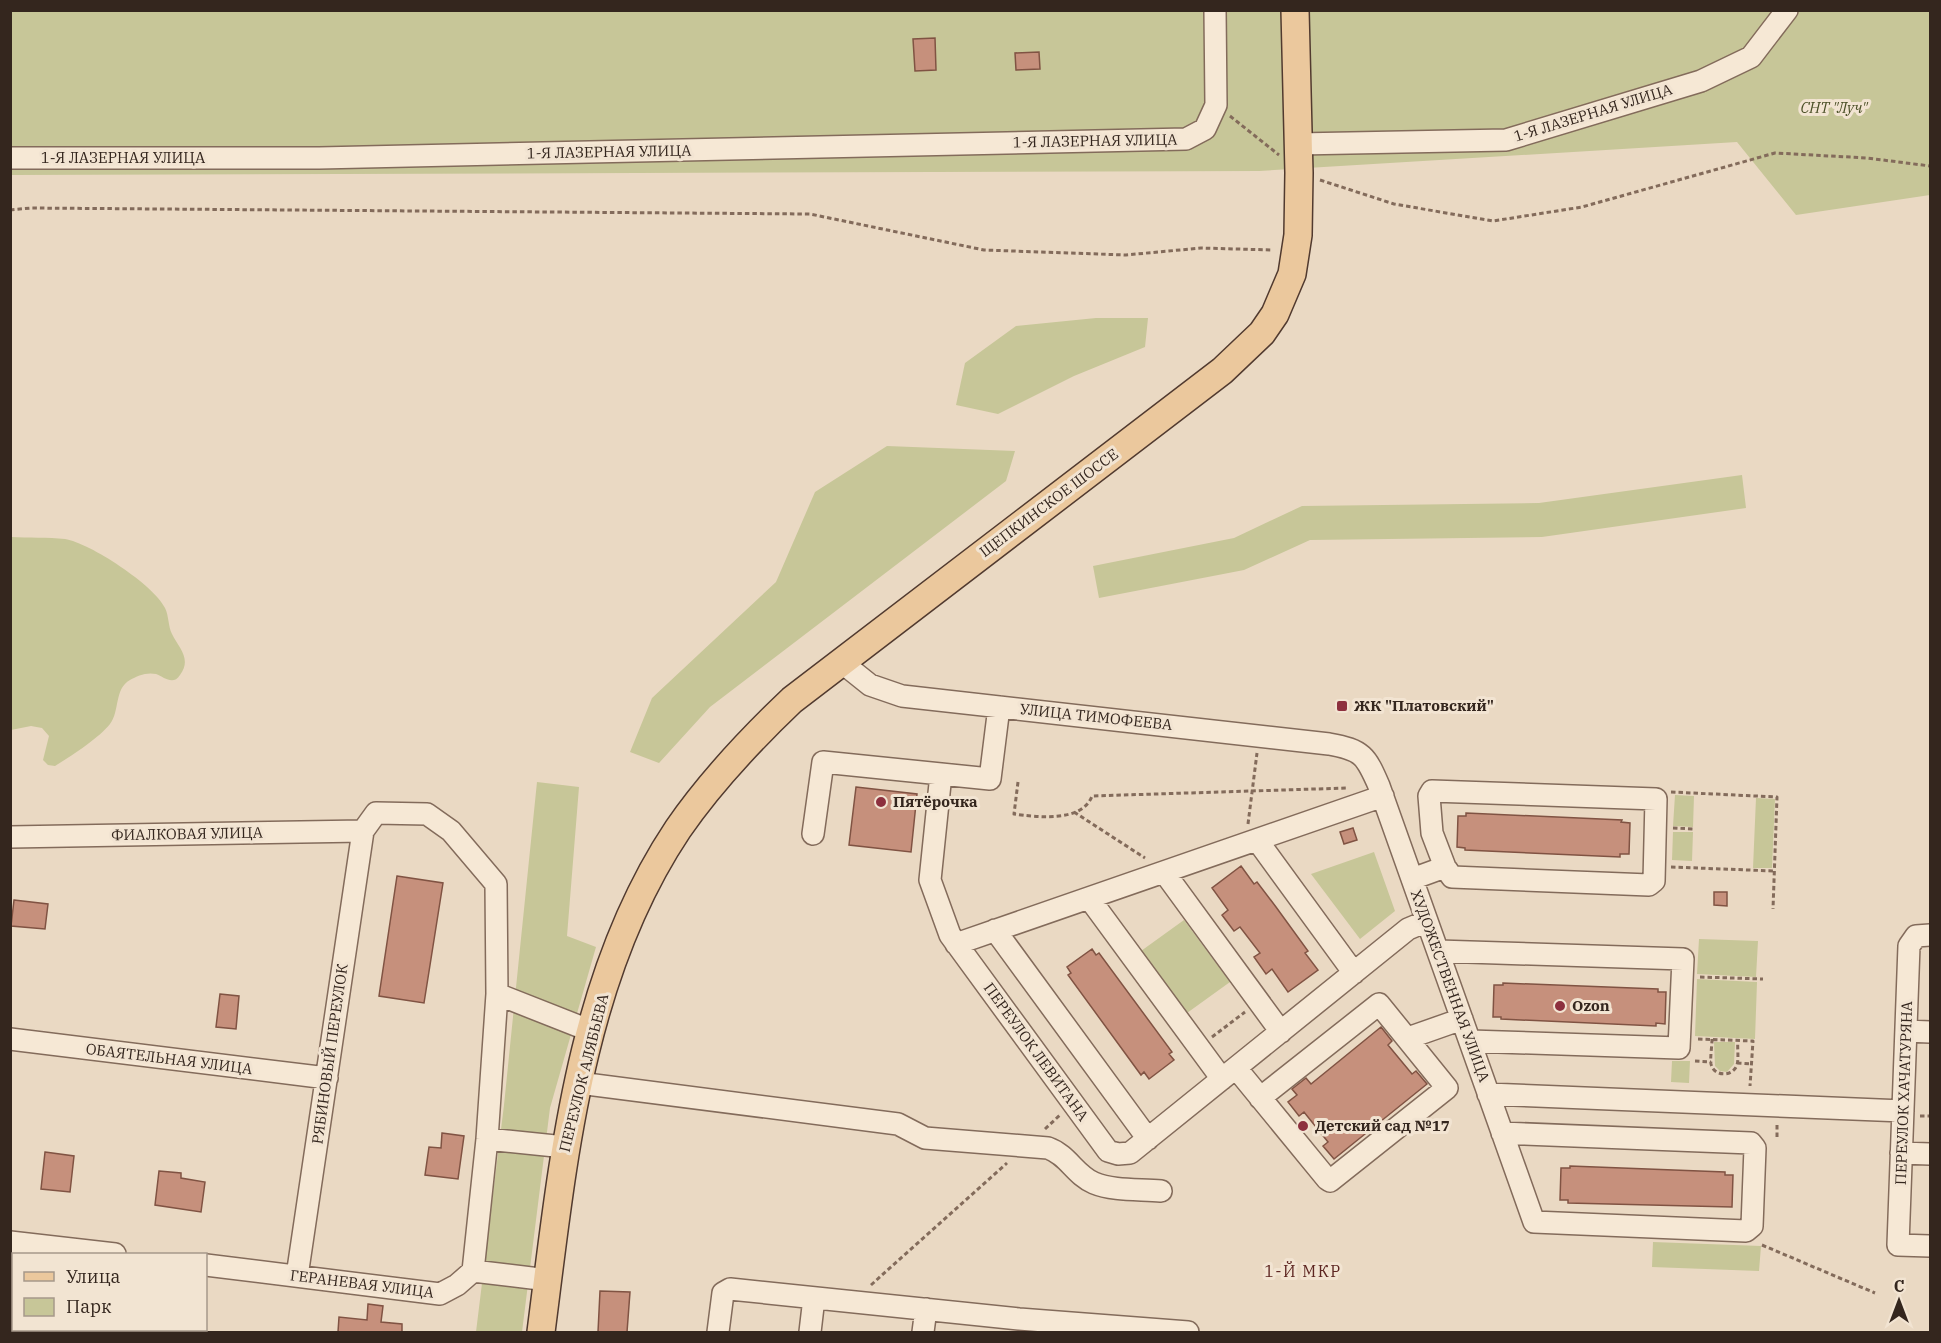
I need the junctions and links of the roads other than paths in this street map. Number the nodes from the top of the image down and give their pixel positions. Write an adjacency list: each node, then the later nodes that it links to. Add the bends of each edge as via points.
1 (1215, 10): 5 (street, 1-Я ЛАЗЕРНАЯ УЛИЦА, via 1216,105 1205,129 1186,139 319,158)
2 (1295, 10): 4 (main road, ЩЕПКИНСКОЕ ШОССЕ)
3 (1787, 10): 4 (street, 1-Я ЛАЗЕРНАЯ УЛИЦА, via 1751,57 1701,81 1506,140)
4 (1298, 144): 6 (main road, ЩЕПКИНСКОЕ ШОССЕ, via 1292,274 1275,314 1237,358)
5 (10, 158)
6 (840, 661): 7 (street, УЛИЦА ТИМОФЕЕВА, via 860,679 883,691); 20 (main road, ЩЕПКИНСКОЕ ШОССЕ, via 762,728 705,793 652,873)
7 (999, 707): 8 (street, УЛИЦА ТИМОФЕЕВА, via 1329,744); 9 (street, via 990,779)
8 (1361, 752): 10 (street, ХУДОЖЕСТВЕННАЯ УЛИЦА)
9 (941, 774): 12 (street, via 823,762); 23 (street, ПЕРЕУЛОК ЛЕВИТАНА, via 930,880)
10 (1381, 791): 14 (street); 17 (street, ХУДОЖЕСТВЕННАЯ УЛИЦА)
11 (363, 831): 13 (street, ФИАЛКОВАЯ УЛИЦА); 26 (street, via 376,813 427,814 451,831 496,884); 36 (street, РЯБИНОВЫЙ ПЕРЕУЛОК)
12 (813, 834)
13 (10, 837)
14 (1251, 842): 16 (street); 25 (street)
15 (1445, 867): 15 (street, via 1432,833 1432,791 1656,799 1654,881 1649,885 1452,878); 17 (street)
16 (1164, 872): 18 (street); 30 (street)
17 (1412, 879): 19 (street, ХУДОЖЕСТВЕННАЯ УЛИЦА)
18 (1089, 898): 21 (street); 35 (street, via 1198,1047)
19 (1427, 921): 24 (street, ХУДОЖЕСТВЕННАЯ УЛИЦА); 25 (street, via 1408,929)
20 (628, 925): 28 (main road, ПЕРЕУЛОК АЛЯБЬЕВА)
21 (995, 930): 23 (street); 43 (street)
22 (1920, 938): 29 (street, ПЕРЕУЛОК ХАЧАТУРЯНА)
23 (953, 940): 43 (street, ПЕРЕУЛОК ЛЕВИТАНА, via 1108,1151 1130,1153)
24 (1437, 951): 27 (street, ХУДОЖЕСТВЕННАЯ УЛИЦА); 34 (street, via 1683,959 1680,1048)
25 (1354, 972): 30 (street)
26 (497, 994): 28 (street); 42 (street)
27 (1462, 1019): 32 (street); 34 (street, ХУДОЖЕСТВЕННАЯ УЛИЦА)
28 (591, 1031): 37 (main road, ПЕРЕУЛОК АЛЯБЬЕВА)
29 (1906, 1031): 31 (street); 40 (street, ПЕРЕУЛОК ХАЧАТУРЯНА)
30 (1281, 1032): 35 (street)
31 (1930, 1032)
32 (1408, 1038): 39 (street, via 1383,1006 1375,1005); 39 (street, via 1446,1090 1335,1180 1327,1179)
33 (10, 1039): 36 (street, ОБАЯТЕЛЬНАЯ УЛИЦА)
34 (1470, 1041): 38 (street, ХУДОЖЕСТВЕННАЯ УЛИЦА)
35 (1229, 1073): 39 (street); 43 (street)
36 (327, 1078): 53 (street, РЯБИНОВЫЙ ПЕРЕУЛОК)
37 (579, 1083): 44 (main road, ПЕРЕУЛОК АЛЯБЬЕВА); 47 (street, via 898,1124 925,1138 1058,1151 1078,1173 1094,1183)
38 (1488, 1094): 40 (street); 41 (street, ХУДОЖЕСТВЕННАЯ УЛИЦА)
39 (1260, 1098)
40 (1903, 1111): 45 (street, ПЕРЕУЛОК ХАЧАТУРЯНА)
41 (1502, 1133): 41 (street, ХУДОЖЕСТВЕННАЯ УЛИЦА, via 1534,1222 1750,1230 1754,1144)
42 (487, 1138): 44 (street); 52 (street)
43 (1148, 1139)
44 (565, 1147): 54 (main road, ПЕРЕУЛОК АЛЯБЬЕВА)
45 (1901, 1153): 46 (street); 49 (street, ПЕРЕУЛОК ХАЧАТУРЯНА, via 1898,1245)
46 (1930, 1154)
47 (1161, 1191)
48 (10, 1242): 50 (street)
49 (1930, 1246)
50 (106, 1253)
51 (207, 1265): 53 (street, ГЕРАНЕВАЯ УЛИЦА)
52 (473, 1271): 53 (street, ГЕРАНЕВАЯ УЛИЦА, via 440,1294); 54 (street)
53 (297, 1276)
54 (548, 1280): 59 (main road, ПЕРЕУЛОК АЛЯБЬЕВА)
55 (814, 1298): 56 (street); 60 (street, via 725,1290); 61 (street)
56 (926, 1309): 57 (street); 62 (street)
57 (1018, 1326): 58 (street)
58 (1130, 1330): 63 (street)
59 (541, 1332)
60 (718, 1332)
61 (810, 1332)
62 (923, 1332)
63 (1188, 1332)

